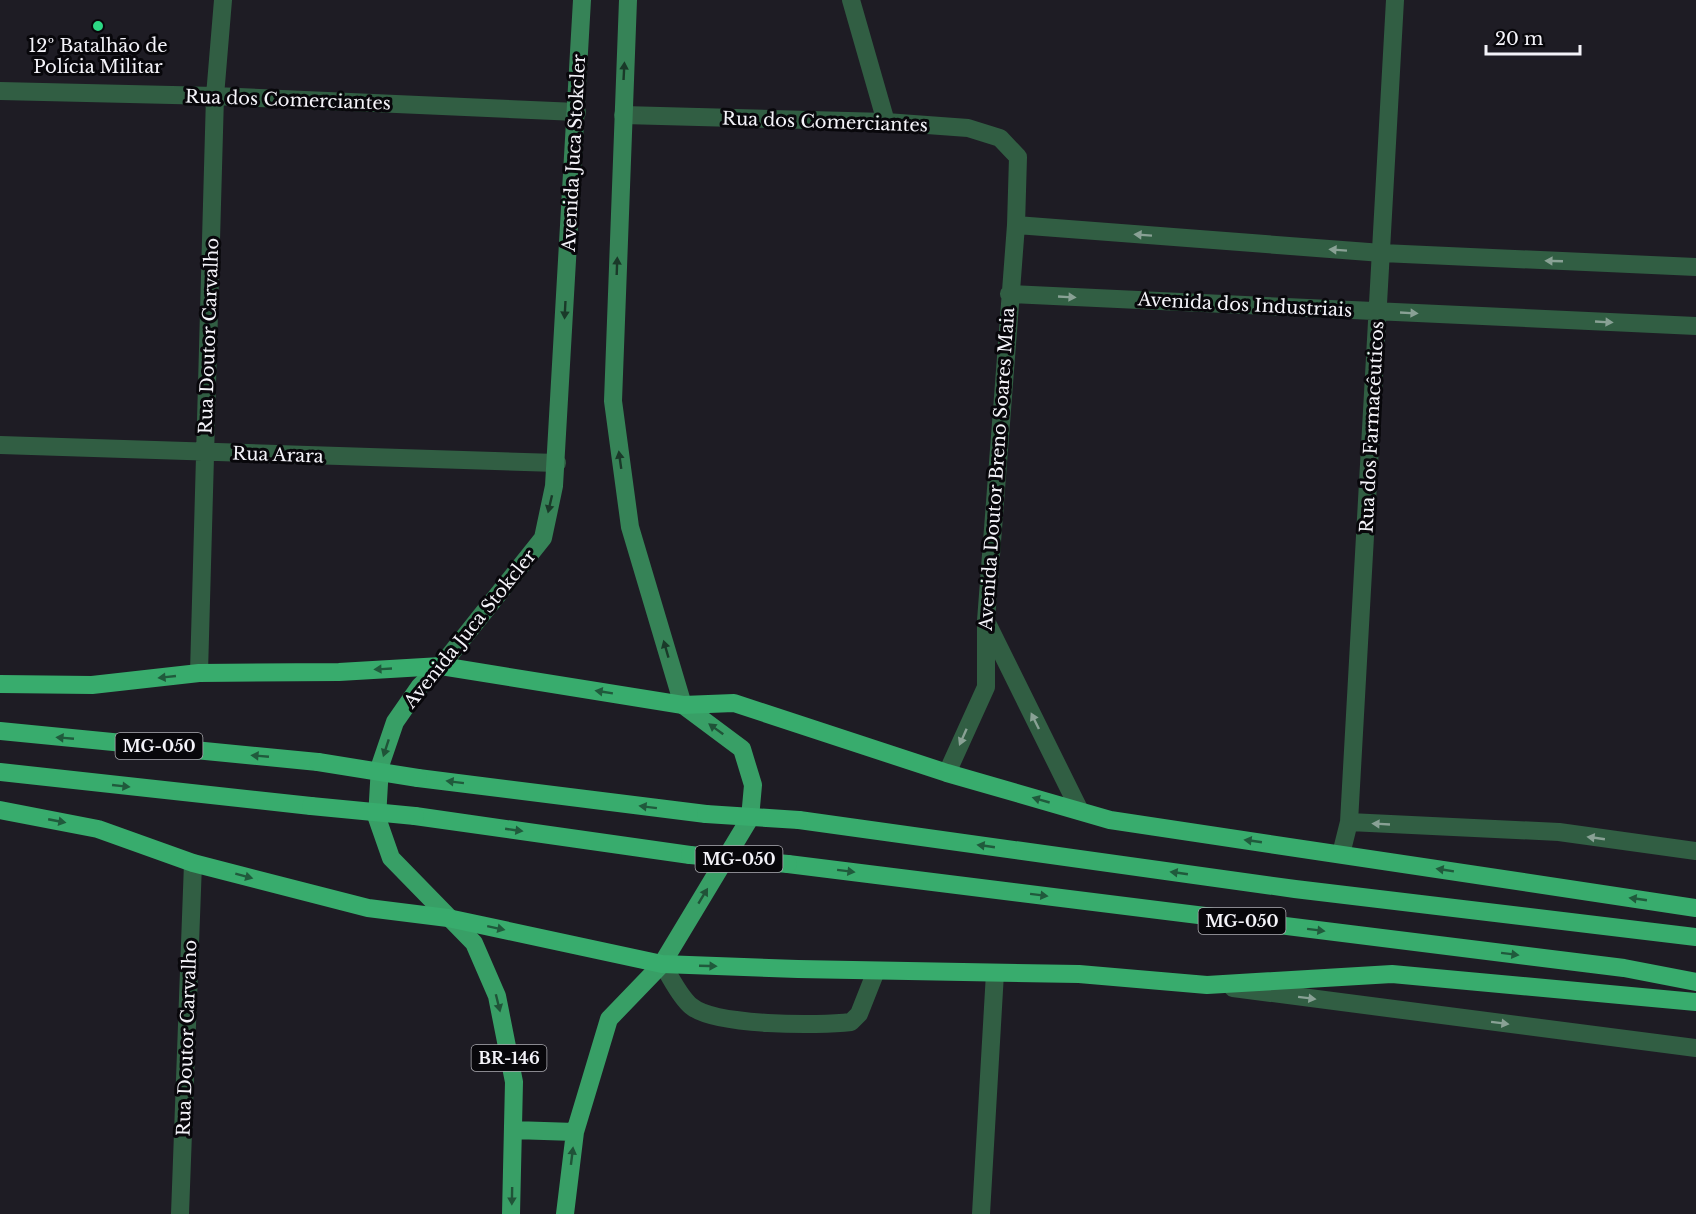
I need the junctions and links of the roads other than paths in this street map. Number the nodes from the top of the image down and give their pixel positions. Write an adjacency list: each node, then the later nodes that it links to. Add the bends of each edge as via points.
1 (223, 0): 7 (street, Rua Doutor Carvalho)
2 (582, 0): 8 (main road, Avenida Juca Stokcler)
3 (628, 0): 9 (main road, one-way to 3)
4 (851, 0): 10 (street)
5 (1395, 0): 13 (street, Rua dos Farmacêuticos)
6 (0, 91): 7 (street, Rua dos Comerciantes)
7 (215, 96): 8 (street, Rua dos Comerciantes); 19 (street, Rua Doutor Carvalho)
8 (577, 112): 20 (main road, Avenida Juca Stokcler, one-way to 20)
9 (622, 115): 10 (street, Rua dos Comerciantes); 25 (main road, one-way to 9, via 630,527 613,401)
10 (886, 122): 11 (street, Rua dos Comerciantes, via 968,128 1000,138)
11 (1018, 157): 12 (street, Avenida Doutor Breno Soares Maia)
12 (1016, 225): 13 (street, one-way to 12); 15 (street, Avenida Doutor Breno Soares Maia)
13 (1382, 253): 14 (street, one-way to 13); 16 (street, Rua dos Farmacêuticos)
14 (1696, 267)
15 (1009, 294): 16 (street, Avenida dos Industriais, one-way to 16); 21 (street, Avenida Doutor Breno Soares Maia)
16 (1379, 312): 17 (street, Avenida dos Industriais, one-way to 17); 31 (street, Rua dos Farmacêuticos)
17 (1696, 326)
18 (0, 445): 19 (street, Rua Arara)
19 (206, 453): 20 (street, Rua Arara); 23 (street, Rua Doutor Carvalho)
20 (556, 463): 22 (main road, Avenida Juca Stokcler, one-way to 22, via 543,538)
21 (986, 621): 28 (street, Avenida Doutor Breno Soares Maia, one-way to 28, via 986,687); 30 (street, one-way to 21)
22 (441, 666): 23 (highway, one-way to 23, via 339,672); 25 (highway, one-way to 22); 36 (main road, Avenida Juca Stokcler, one-way to 36, via 420,686 395,722 380,766 377,818 391,858)
23 (199, 673): 24 (highway, one-way to 24, via 92,685)
24 (0, 684)
25 (683, 705): 28 (highway, via 734,703); 38 (main road, one-way to 25, via 750,818 753,784 742,749)
26 (0, 731): 37 (highway, MG-050, one-way to 26, bridge, via 1295,889 799,820 706,814 318,762)
27 (0, 772): 41 (highway, MG-050, one-way to 41, bridge, via 415,816 690,855 1624,968)
28 (947, 773): 30 (highway, one-way to 28)
29 (0, 810): 34 (highway, one-way to 34, via 98,829)
30 (1080, 811): 33 (highway, one-way to 30, via 1110,820)
31 (1348, 822): 32 (street, one-way to 31, via 1559,832); 33 (street, Rua dos Farmacêuticos)
32 (1696, 851)
33 (1341, 854): 35 (highway, one-way to 33)
34 (193, 863): 36 (highway, one-way to 36, via 368,909); 47 (street, Rua Doutor Carvalho)
35 (1696, 908)
36 (448, 918): 38 (highway, one-way to 38); 45 (main road, Avenida Juca Stokcler / BR-146, one-way to 45, via 474,943 497,996 514,1082)
37 (1696, 937)
38 (662, 964): 39 (highway, one-way to 39); 39 (street, via 690,1006 709,1017 818,1026 851,1022 859,1014); 46 (main road, via 609,1019)
39 (876, 971): 40 (highway)
40 (995, 973): 42 (highway, via 1079,974); 50 (street)
41 (1696, 982)
42 (1207, 985): 43 (highway, via 1392,974); 44 (street, one-way to 44)
43 (1696, 1002)
44 (1696, 1048)
45 (513, 1130): 46 (main road); 48 (main road, Avenida Juca Stokcler / BR-146, one-way to 48)
46 (575, 1132): 49 (main road, one-way to 46)
47 (180, 1214)
48 (511, 1214)
49 (565, 1214)
50 (981, 1214)

